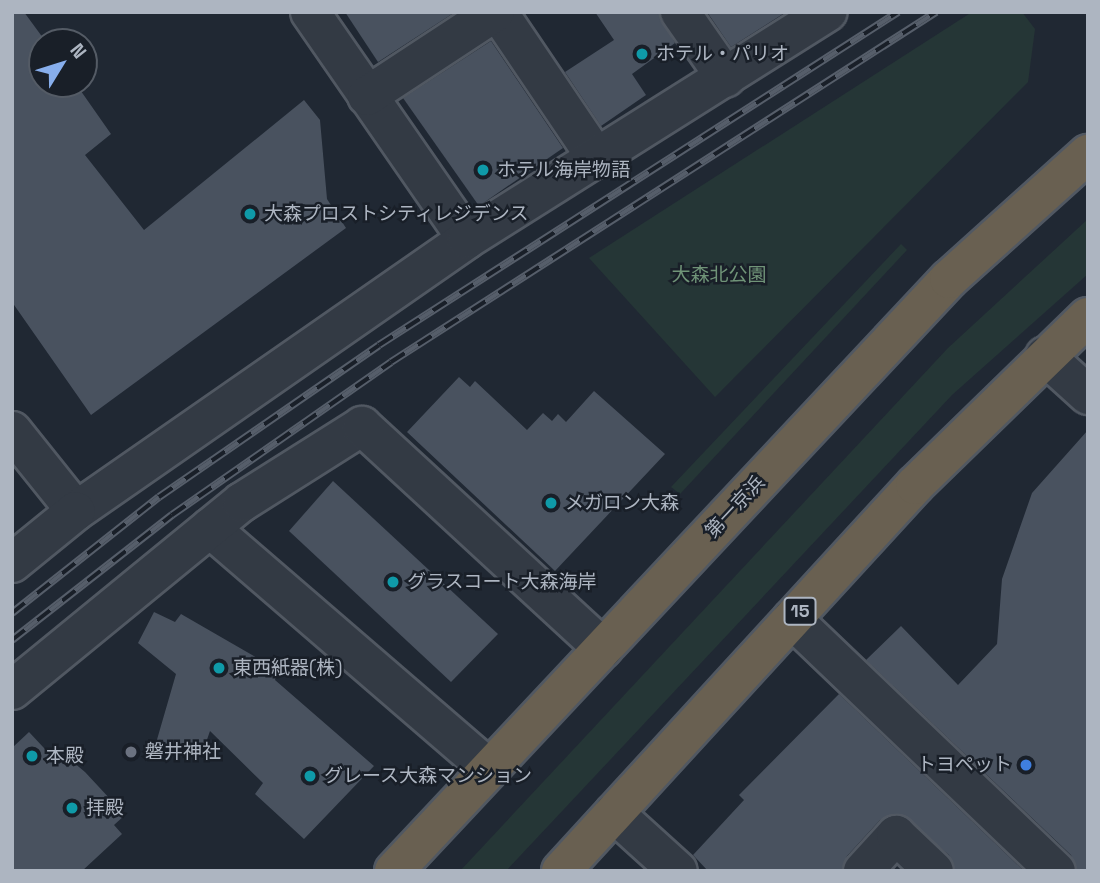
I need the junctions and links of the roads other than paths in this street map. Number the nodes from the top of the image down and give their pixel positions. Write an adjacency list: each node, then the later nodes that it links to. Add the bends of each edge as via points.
1 (310, 12): 6 (street)
2 (496, 12): 6 (street); 8 (street)
3 (680, 12): 5 (street)
4 (827, 12): 5 (street)
5 (726, 78): 8 (street)
6 (367, 96): 9 (street)
7 (1088, 154): 18 (highway, 第一京浜, via 949,279)
8 (597, 159): 9 (street)
9 (467, 239): 14 (street)
10 (1088, 317): 11 (highway, 15)
11 (1045, 356): 12 (street); 17 (highway, 15)
12 (1088, 395)
13 (12, 431): 14 (street)
14 (76, 511): 16 (street)
15 (210, 528): 18 (street, via 362,426); 19 (street); 20 (street)
16 (12, 563)
17 (792, 620): 21 (highway, 15); 27 (street)
18 (603, 648): 20 (highway, 第一京浜)
19 (12, 690)
20 (488, 768): 22 (highway, 第一京浜)
21 (614, 813): 23 (highway, 15); 24 (street)
22 (394, 871)
23 (561, 871)
24 (678, 871)
25 (863, 871): 26 (street, via 896,835)
26 (934, 871)
27 (1056, 871)

